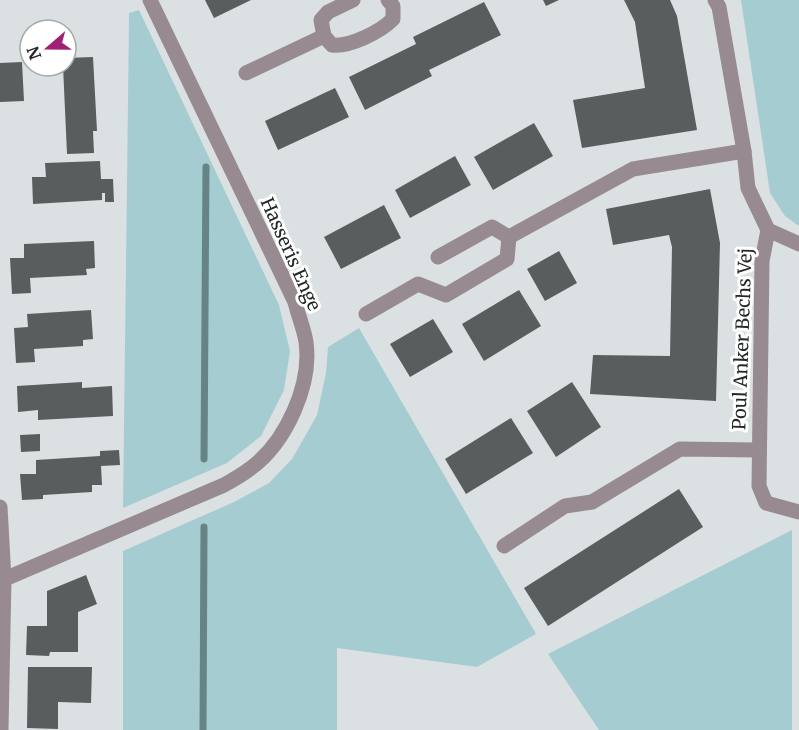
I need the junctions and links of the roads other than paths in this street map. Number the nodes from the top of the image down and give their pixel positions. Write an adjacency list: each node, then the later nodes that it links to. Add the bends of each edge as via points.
1 (150, 0): 17 (street, Hasseris Enge, via 294,302 306,343 305,375 296,412 252,468 224,485)
2 (353, 0): 5 (street, via 328,12 321,20)
3 (715, 0): 7 (street, Poul Anker Bechs Vej)
4 (395, 2): 5 (street, via 393,19 386,26 344,47 332,45)
5 (324, 36): 6 (street)
6 (246, 73)
7 (744, 151): 8 (street, Poul Anker Bechs Vej, via 748,188); 9 (street, via 633,169)
8 (768, 231): 10 (street, Poul Anker Bechs Vej); 13 (street, Poul Anker Bechs Vej, via 762,261)
9 (509, 237): 11 (street, via 492,227); 12 (street, via 507,259 446,295 418,284)
10 (799, 244)
11 (438, 257)
12 (366, 314)
13 (758, 450): 15 (street, Poul Anker Bechs Vej, via 759,486 766,503); 16 (street, Poul Anker Bechs Vej, via 680,449 592,502 565,506)
14 (0, 507): 17 (street)
15 (799, 512)
16 (504, 546)
17 (2, 580): 18 (street)
18 (1, 730)

